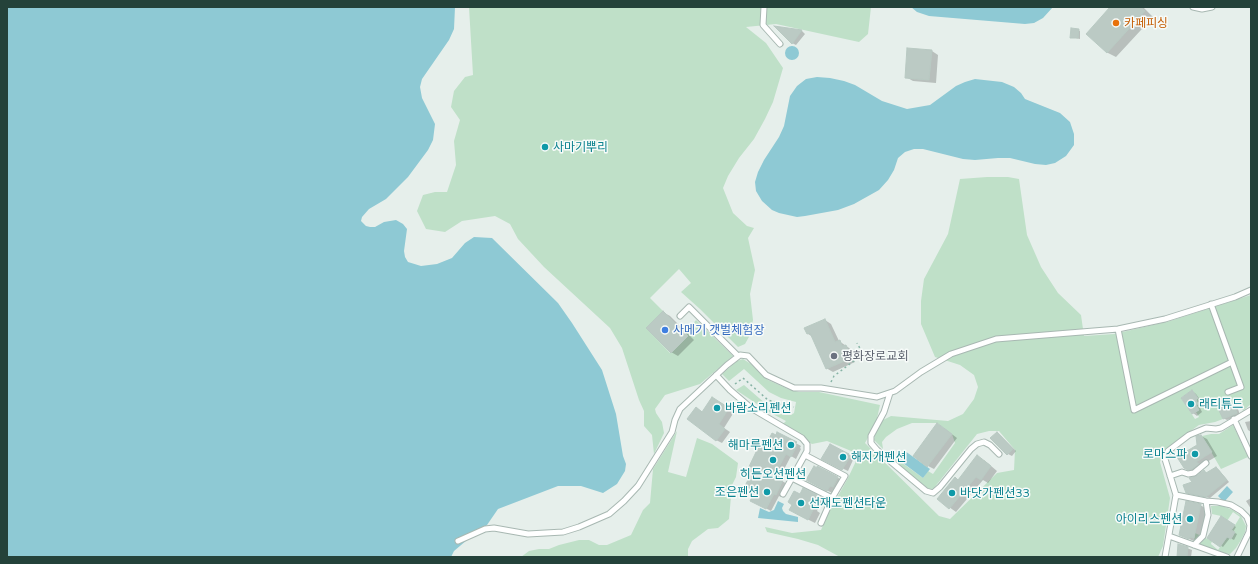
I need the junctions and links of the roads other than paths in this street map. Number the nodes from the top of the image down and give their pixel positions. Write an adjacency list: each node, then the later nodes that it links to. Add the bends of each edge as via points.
1 (764, 7): 4 (lane, via 763,25)
2 (1193, 7): 3 (lane)
3 (1212, 7)
4 (780, 44)
5 (1251, 290): 6 (lane)
6 (1211, 304): 8 (lane, via 1165,319); 10 (lane)
7 (680, 316): 9 (lane, via 689,307)
8 (1118, 329): 10 (lane, via 1134,410); 13 (lane, via 996,338 951,354)
9 (738, 356): 11 (lane); 13 (lane, via 748,356 766,375 794,388 828,389 877,397)
10 (1232, 362): 12 (lane, via 1241,387)
11 (716, 375): 17 (lane, via 751,408 802,438 807,444); 28 (lane, via 680,409 672,432 638,486 609,514 563,532 528,534 494,528 485,529)
12 (1228, 392)
13 (890, 393): 16 (lane, via 884,412 871,436 872,443 926,491 933,493 940,487 977,444 984,442)
14 (1251, 410): 15 (lane)
15 (1234, 419): 18 (lane); 20 (lane, via 1222,428 1206,428 1193,433 1172,447 1164,459)
16 (999, 454)
17 (805, 455): 21 (lane); 24 (lane, via 845,476)
18 (1250, 456)
19 (1206, 463): 20 (lane, via 1194,473 1182,472)
20 (1170, 476): 23 (lane)
21 (792, 478): 22 (lane); 24 (lane)
22 (783, 494)
23 (1176, 495): 25 (lane); 27 (lane)
24 (832, 498): 26 (lane)
25 (1206, 501): 29 (lane, via 1208,515 1203,536); 32 (lane, via 1231,505 1247,517 1249,532)
26 (821, 523)
27 (1169, 536): 29 (lane); 30 (lane)
28 (458, 541)
29 (1194, 545): 31 (lane)
30 (1165, 557)
31 (1227, 557)
32 (1237, 557)

